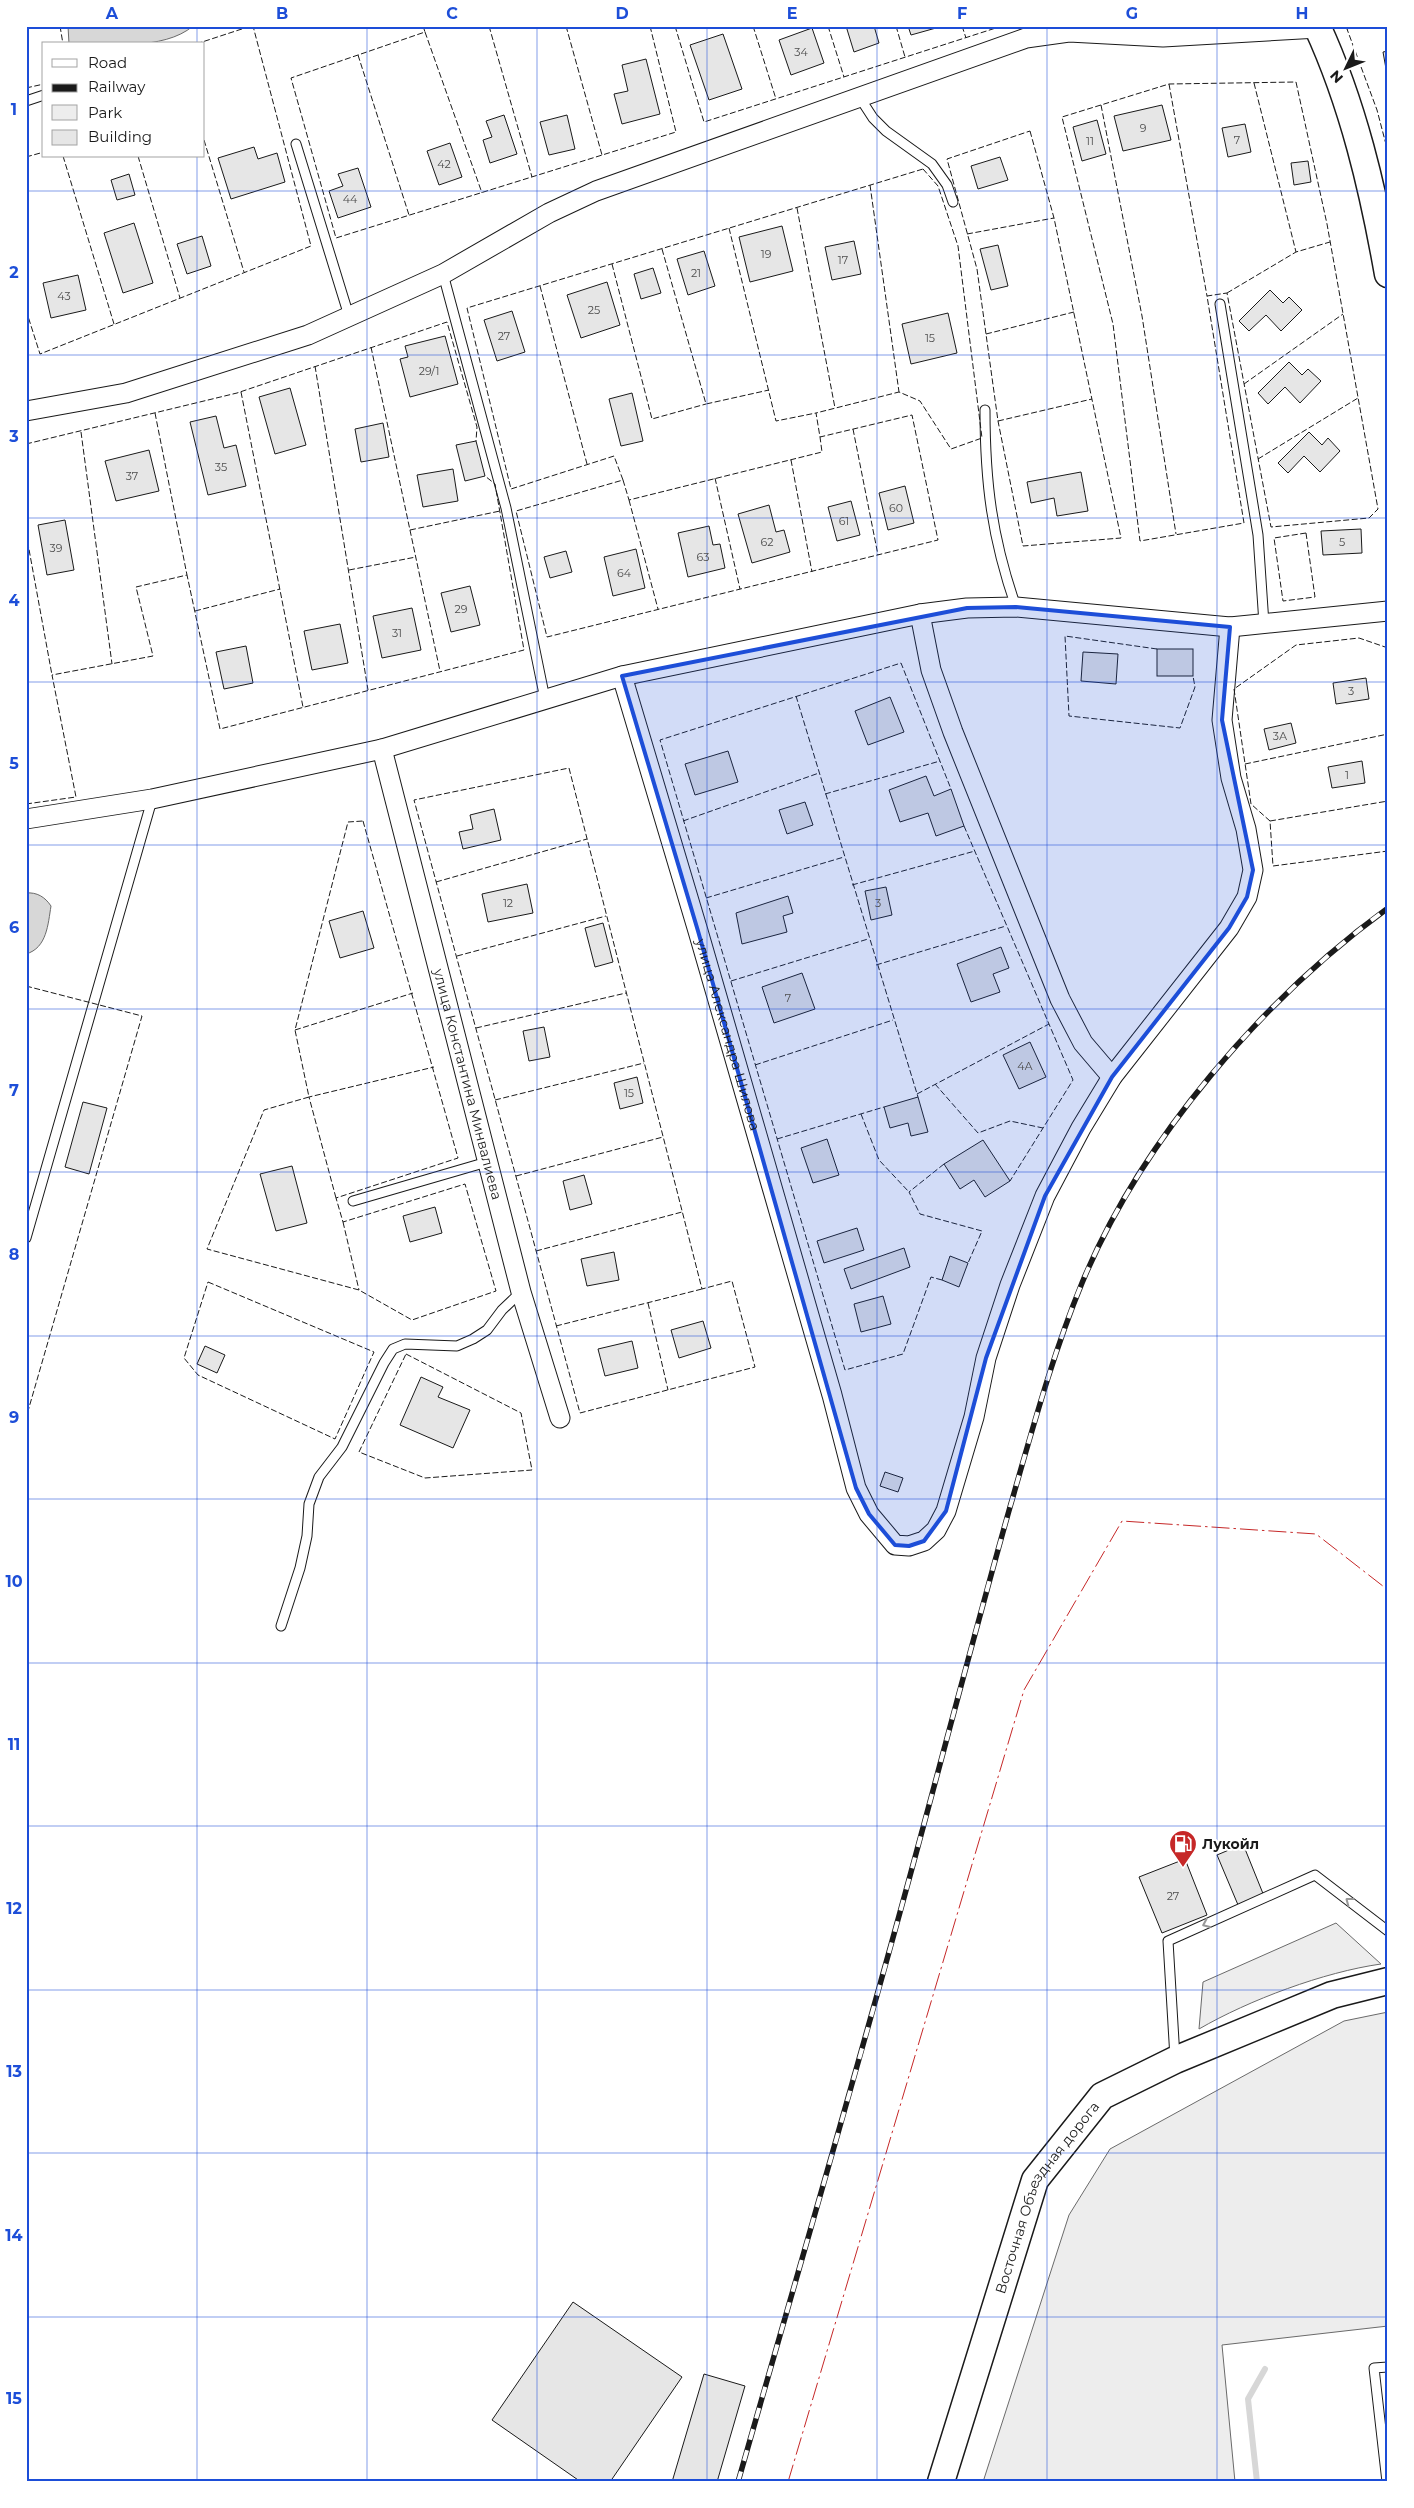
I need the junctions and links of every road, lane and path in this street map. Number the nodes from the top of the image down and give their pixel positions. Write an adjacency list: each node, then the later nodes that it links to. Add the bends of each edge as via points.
1 (1317, 27): 2 (street, via 1163,37); 9 (main road, via 1345,97 1366,171)
2 (1068, 29): 4 (street, via 1026,38)
3 (42, 97): 5 (lane)
4 (860, 98): 7 (lane, via 886,131 932,164 947,185); 8 (street, via 596,191 549,212)
5 (26, 101)
6 (296, 144): 11 (lane)
7 (953, 202)
8 (443, 274): 11 (street); 20 (lane, via 506,508)
9 (1388, 274)
10 (1220, 304): 17 (lane, via 1258,535)
11 (349, 316): 13 (street, via 308,335 126,393)
12 (985, 410): 14 (lane, via 988,496 994,534)
13 (26, 412)
14 (1016, 607): 16 (street, via 967,608); 18 (street)
15 (1388, 611): 17 (street)
16 (920, 614): 19 (street); 24 (street, via 931,670 953,732 1060,999 1083,1043)
17 (1264, 624): 18 (street)
18 (1230, 627): 24 (street, via 1222,720 1231,778 1246,829 1253,870 1247,897 1229,928)
19 (622, 676): 20 (street); 24 (street, улица Александра Шилова, via 832,1395 856,1488 869,1514 895,1545 909,1546 924,1541 936,1530 946,1511 974,1416 986,1358 1010,1285 1045,1196)
20 (545, 699): 21 (street)
21 (382, 749): 22 (street); 25 (street, улица Константина Минвалиева)
22 (152, 799): 23 (street); 27 (lane)
23 (26, 819)
24 (1112, 1077)
25 (487, 1162): 26 (lane); 28 (street, улица Константина Минвалиева)
26 (353, 1201)
27 (26, 1238)
28 (521, 1292): 29 (street, улица Константина Минвалиева); 30 (lane, via 487,1330 473,1339 457,1346 405,1344 393,1349 342,1447 319,1477 309,1504 300,1568)
29 (560, 1418)
30 (280, 1626)
31 (1388, 1930): 33 (lane, one-way to 33, via 1315,1875 1168,1941)
32 (1388, 1981): 33 (main road, Восточная Объездная дорога, via 1332,1995)
33 (1175, 2060): 35 (main road, Восточная Объездная дорога, via 1102,2096 1035,2180)
34 (1388, 2367): 36 (lane, via 1374,2368)
35 (941, 2482)
36 (1388, 2482)

